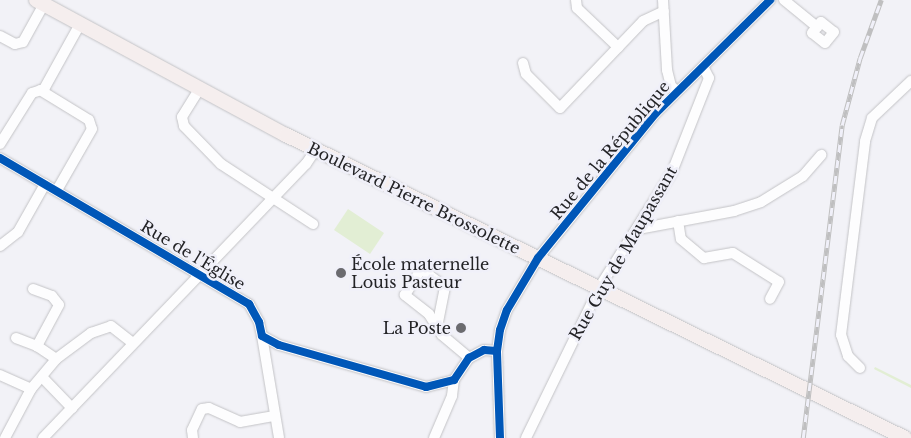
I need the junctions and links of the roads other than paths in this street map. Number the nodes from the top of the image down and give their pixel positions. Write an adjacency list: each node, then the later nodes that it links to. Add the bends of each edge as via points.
1 (576, 0): 9 (street, via 578,8)
2 (770, 0): 11 (street, Rue de la République)
3 (784, 0): 7 (street)
4 (40, 2): 6 (main road, Boulevard Pierre Brossolette); 8 (street, via 23,42 15,44)
5 (663, 5): 9 (street); 15 (street, via 667,70 671,86)
6 (80, 24): 13 (main road, Boulevard Pierre Brossolette); 14 (street, via 44,89)
7 (817, 27)
8 (0, 36)
9 (618, 47): 10 (street, via 560,108 526,74)
10 (523, 64)
11 (703, 66): 15 (street, Rue de la République); 25 (street, Rue Guy de Maupassant, via 709,78 672,172)
12 (911, 81): 40 (street, via 872,118 865,141 841,335 848,356)
13 (200, 88): 17 (main road, Boulevard Pierre Brossolette); 22 (street, via 182,117 184,126 221,164)
14 (40, 90): 16 (street, via 32,93); 21 (street, via 89,120 92,129)
15 (677, 91): 27 (street, Rue de la République, via 617,159)
16 (0, 144)
17 (316, 149): 22 (street); 27 (main road, Boulevard Pierre Brossolette)
18 (821, 155): 23 (street, via 804,176 761,202 734,211)
19 (0, 158): 20 (street, Rue de l'Église)
20 (45, 184): 21 (street, Rue de l'Église); 26 (street, via 18,232)
21 (56, 190): 28 (street, Rue de l'Église)
22 (272, 198): 24 (street); 28 (street)
23 (678, 221): 25 (street); 31 (street, via 681,239 704,258 733,252 779,282)
24 (313, 224)
25 (638, 229): 29 (street, Rue Guy de Maupassant)
26 (0, 246)
27 (538, 258): 29 (main road, Boulevard Pierre Brossolette); 37 (street, Rue de la République, via 507,310)
28 (199, 273): 33 (street, Rue de l'Église, via 249,304); 35 (street)
29 (599, 288): 54 (street, Rue Guy de Maupassant); 55 (main road, Boulevard Pierre Brossolette)
30 (33, 289): 36 (street, via 52,296 59,305)
31 (770, 298)
32 (437, 327): 32 (street, via 429,314 405,295 421,269 445,287); 38 (street)
33 (262, 336): 43 (street, via 279,345 426,387); 46 (street, Rue de l'Église)
34 (16, 338): 36 (street)
35 (133, 343): 39 (street, via 111,326 91,333); 45 (street)
36 (38, 346): 39 (street)
37 (496, 351): 38 (street, via 484,350); 53 (street, Rue de la République)
38 (468, 358): 43 (street)
39 (56, 359): 42 (street)
40 (860, 368)
41 (0, 375): 44 (street)
42 (43, 378): 44 (street); 45 (street)
43 (454, 380): 52 (street, via 452,396)
44 (31, 389): 48 (street)
45 (72, 408): 49 (street)
46 (274, 416): 50 (street, via 240,422 209,408 202,409 192,430); 51 (street, Rue de l'Église)
47 (0, 436): 48 (street)
48 (6, 438)
49 (43, 438)
50 (193, 438)
51 (279, 438)
52 (434, 438)
53 (500, 438)
54 (526, 438)
55 (905, 438)

